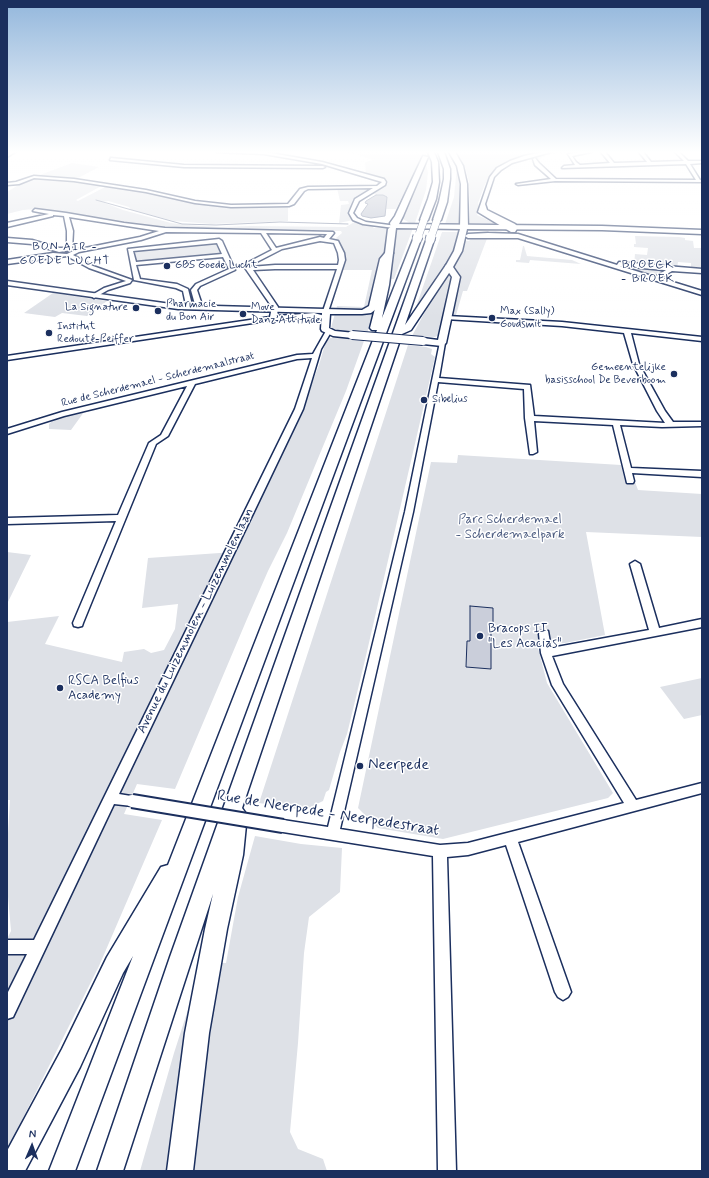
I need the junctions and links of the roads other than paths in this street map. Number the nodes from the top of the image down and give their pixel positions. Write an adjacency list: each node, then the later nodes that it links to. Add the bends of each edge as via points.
1 (354, 207): 13 (street, via 352,216 365,223)
2 (403, 207): 13 (highway)
3 (429, 207): 54 (highway, bridge)
4 (441, 207): 50 (highway, bridge)
5 (464, 207): 14 (highway)
6 (482, 207): 12 (street, via 481,212)
7 (484, 207): 12 (street)
8 (35, 210): 9 (street)
9 (59, 213): 10 (street); 11 (street)
10 (66, 214): 15 (street); 22 (street, via 70,248 58,250 32,242)
11 (7, 225)
12 (512, 228): 14 (main road); 16 (main road); 19 (main road)
13 (393, 229): 14 (main road); 28 (main road)
14 (464, 229): 16 (main road); 25 (main road)
15 (165, 230): 17 (street); 21 (street)
16 (486, 231): 20 (main road)
17 (198, 232): 18 (street); 24 (street)
18 (264, 232): 23 (street, via 330,233); 27 (street)
19 (702, 234)
20 (468, 236): 25 (main road); 33 (street, via 516,235)
21 (141, 238): 26 (street); 30 (street, via 78,251)
22 (7, 240)
23 (325, 240): 27 (street); 34 (street, via 335,241 339,246 342,260)
24 (203, 243): 26 (street); 29 (street, via 219,241)
25 (460, 244): 35 (main road)
26 (146, 248): 32 (street, via 130,250)
27 (275, 250): 36 (street, via 246,264)
28 (389, 253): 46 (main road, via 384,259 371,309); 54 (highway)
29 (225, 255): 32 (street); 44 (street, via 232,270 200,283 194,290)
30 (70, 256): 31 (street, via 53,255); 42 (street, via 91,267 128,278 128,282 112,286)
31 (7, 262)
32 (133, 264): 43 (street, via 137,280 173,285 186,290)
33 (607, 264): 37 (street); 39 (street)
34 (340, 267): 36 (street); 46 (street)
35 (449, 267): 47 (main road, via 456,278); 50 (highway, via 408,328)
36 (249, 269): 45 (street, via 275,306)
37 (670, 269): 38 (street); 39 (street)
38 (702, 271)
39 (655, 279): 41 (street)
40 (7, 283): 42 (main road)
41 (702, 293)
42 (94, 296): 43 (main road)
43 (188, 307): 44 (main road)
44 (199, 308): 45 (main road)
45 (275, 314): 46 (main road); 55 (street)
46 (326, 316): 49 (main road, via 325,327)
47 (448, 318): 48 (street, via 562,324); 52 (main road)
48 (628, 331): 51 (street); 61 (street, via 636,364)
49 (328, 332): 52 (main road, bridge); 53 (street, Avenue du Luizenmolen - Luizenmolenlaan)
50 (398, 333): 76 (highway)
51 (702, 339)
52 (442, 343): 56 (street)
53 (316, 356): 57 (street, Rue de Scherdemael - Scherdemaalstraat, via 297,357); 77 (street, Avenue du Luizenmolen - Luizenmolenlaan, via 299,407)
54 (372, 357): 80 (highway)
55 (7, 358)
56 (435, 380): 58 (street, via 527,387); 79 (street, via 410,512)
57 (192, 383): 62 (street, Rue de Scherdemael - Scherdemaalstraat, via 62,414); 67 (street, via 164,436 153,442)
58 (529, 418): 59 (street); 63 (street)
59 (616, 423): 61 (street); 64 (street)
60 (702, 424): 61 (street)
61 (671, 425)
62 (7, 432)
63 (533, 452)
64 (627, 470): 65 (street); 66 (street)
65 (702, 474)
66 (630, 481)
67 (122, 518): 68 (street); 71 (street)
68 (7, 521)
69 (635, 564): 72 (street)
70 (702, 622): 72 (street)
71 (78, 623)
72 (655, 632): 74 (street)
73 (544, 634): 74 (street)
74 (546, 653): 78 (street, via 558,685)
75 (702, 788): 78 (street, Rue de Neerpede - Neerpedestraat)
76 (239, 791): 89 (highway, via 178,964); 90 (highway, via 233,855 197,1033)
77 (111, 798): 79 (street, Rue de Neerpede - Neerpedestraat, bridge); 84 (street, Avenue du Luizenmolen - Luizenmolenlaan)
78 (632, 805): 81 (street, Rue de Neerpede - Neerpedestraat)
79 (334, 833): 82 (street, Rue de Neerpede - Neerpedestraat)
80 (190, 835): 87 (highway, via 115,965 71,1058); 88 (highway)
81 (510, 838): 82 (street, Rue de Neerpede - Neerpedestraat, via 468,848); 85 (street)
82 (440, 851): 91 (street)
83 (7, 947): 84 (street)
84 (38, 947): 86 (street, Avenue du Luizenmolen - Luizenmolenlaan)
85 (563, 992)
86 (7, 1011)
87 (11, 1171)
88 (62, 1171)
89 (110, 1171)
90 (180, 1171)
91 (447, 1171)

